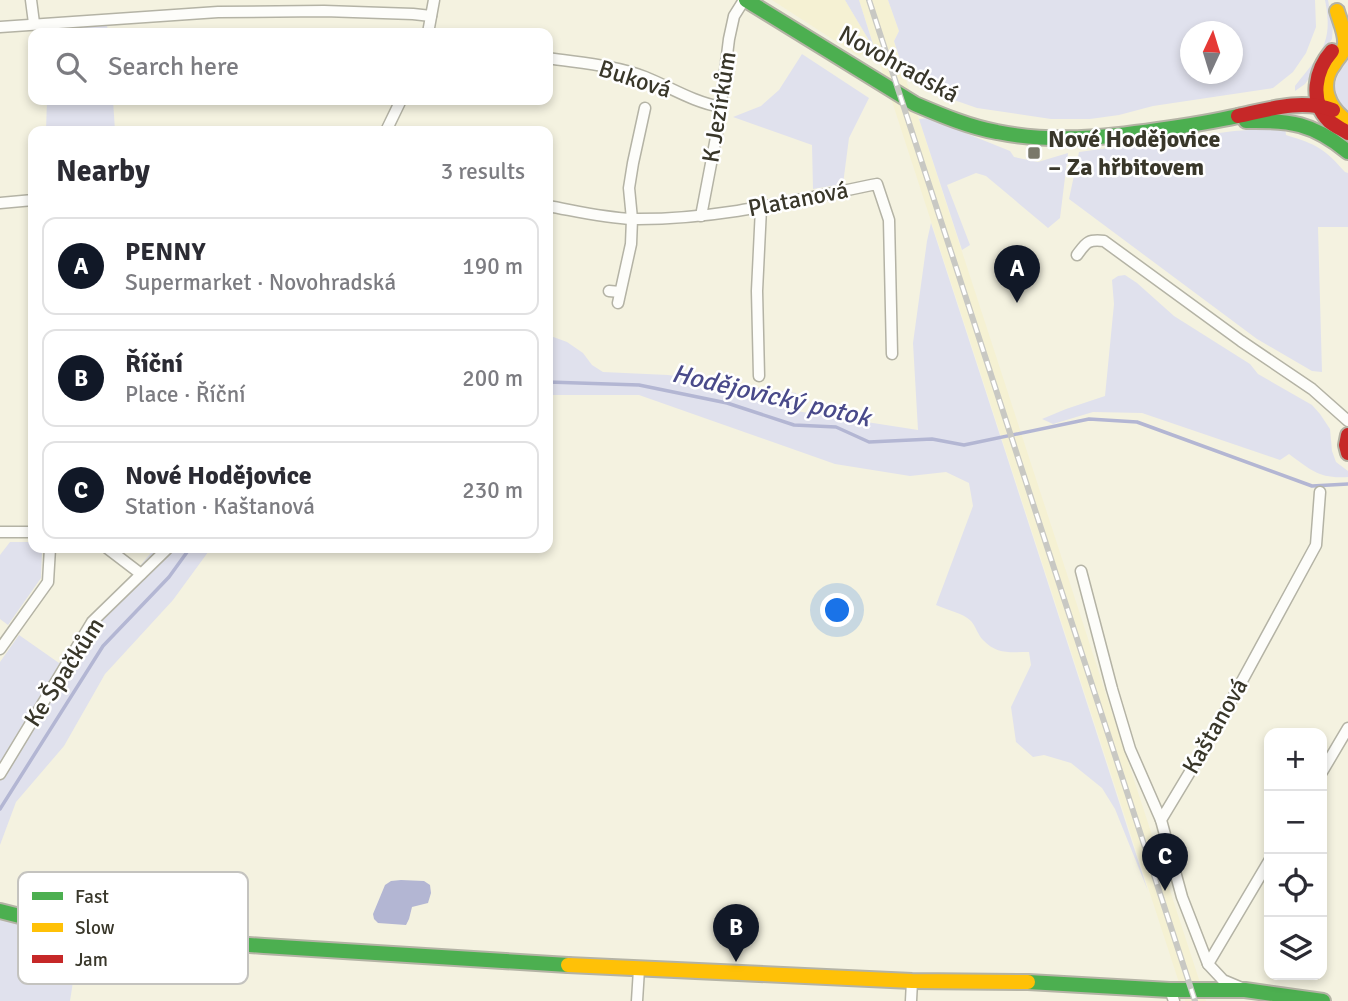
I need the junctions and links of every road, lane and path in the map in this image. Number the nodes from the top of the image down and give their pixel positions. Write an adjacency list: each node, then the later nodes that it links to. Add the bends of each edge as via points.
1 (31, 0): 6 (street)
2 (434, 0): 5 (street)
3 (745, 0): 14 (street, K Jezírkům, via 734,16); 17 (street, Novohradská, via 915,104 995,132 1074,139)
4 (1335, 5): 9 (street, via 1337,38)
5 (431, 16): 6 (street, via 271,11); 8 (street)
6 (34, 23): 7 (street)
7 (0, 27)
8 (429, 28)
9 (1342, 45): 11 (street, via 1323,61); 16 (street, via 1325,85)
10 (553, 59): 14 (street, Buková, via 618,69)
11 (1316, 83): 12 (street, Novohradská); 16 (street)
12 (1291, 104): 16 (street, Novohradská); 17 (street, Novohradská)
13 (399, 105): 19 (street)
14 (721, 107): 26 (street, K Jezírkům)
15 (645, 108): 27 (street, via 629,188)
16 (1326, 108): 18 (street); 20 (street, via 1325,116 1332,124)
17 (1215, 121): 21 (street, via 1292,121 1322,132)
18 (1348, 122)
19 (388, 126)
20 (1348, 133)
21 (1348, 152)
22 (28, 200): 23 (street)
23 (0, 203)
24 (553, 206): 27 (street, Platanová)
25 (761, 208): 26 (street, Platanová); 30 (street, Platanová, via 877,184 889,220); 31 (street)
26 (701, 216): 27 (street, Platanová)
27 (632, 219): 29 (street, via 619,298)
28 (1077, 256): 32 (street, via 1086,242 1104,242 1312,389)
29 (609, 291)
30 (892, 354)
31 (759, 376)
32 (1348, 421)
33 (1348, 435): 34 (street)
34 (1348, 453)
35 (1320, 492): 47 (street, Kaštanová, via 1316,545)
36 (0, 532): 37 (street)
37 (28, 532)
38 (50, 553): 43 (street, via 48,582)
39 (114, 553): 42 (street)
40 (163, 553): 42 (street, Ke Špačkům)
41 (1081, 571): 47 (street, via 1130,749)
42 (141, 574): 46 (street, Ke Špačkům, via 92,622)
43 (0, 649)
44 (1348, 728): 45 (street)
45 (1327, 764)
46 (0, 774)
47 (1161, 820): 52 (street, via 1182,897)
48 (1264, 869): 52 (street)
49 (0, 911): 50 (street)
50 (18, 916)
51 (248, 945): 53 (street)
52 (1208, 964): 55 (street, via 1223,980)
53 (639, 969): 54 (street); 57 (street)
54 (912, 981): 56 (street, via 1006,981); 58 (street)
55 (1245, 990): 56 (street); 59 (street)
56 (1172, 996)
57 (637, 1001)
58 (911, 1001)
59 (1323, 1001)

